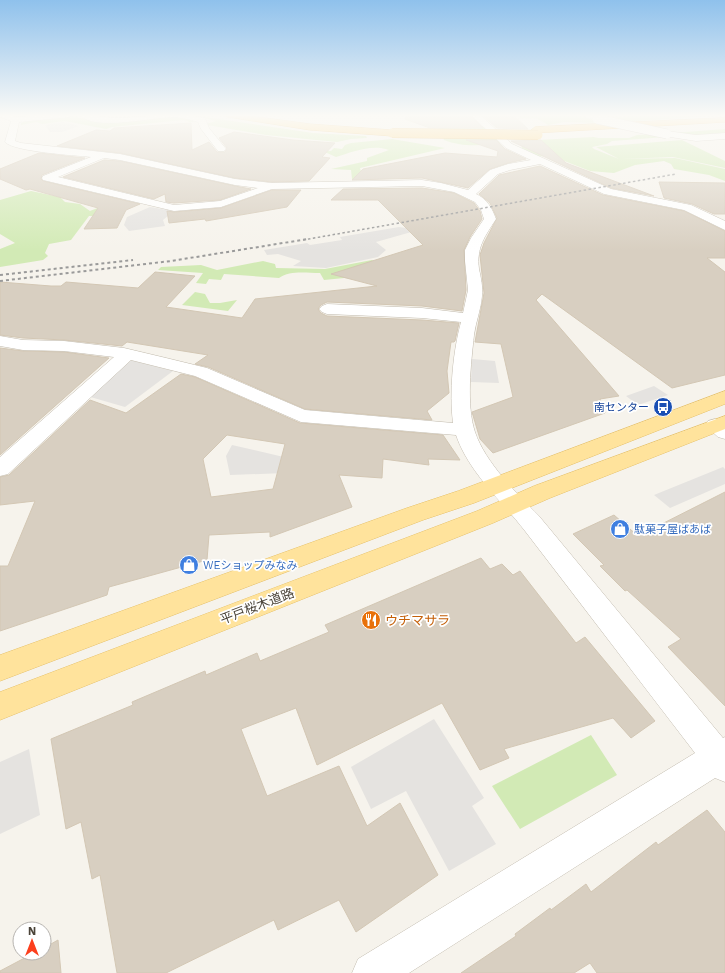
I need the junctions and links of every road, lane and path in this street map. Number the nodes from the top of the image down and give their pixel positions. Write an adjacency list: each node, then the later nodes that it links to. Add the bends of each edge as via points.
1 (89, 160): 4 (street, via 47,178 174,208 221,204)
2 (136, 160): 4 (street, via 235,182)
3 (541, 161): 5 (street, via 494,172); 6 (street, via 608,192 687,208)
4 (272, 186): 5 (street, via 422,183)
5 (469, 195): 10 (street, via 479,200 490,219 471,251 475,294)
6 (707, 217): 7 (street); 8 (street)
7 (725, 219)
8 (725, 226)
9 (327, 309): 10 (street)
10 (470, 318): 15 (street, via 464,357)
11 (0, 341): 12 (street)
12 (126, 354): 15 (street, via 201,372 301,416); 16 (street)
13 (725, 397): 17 (main road)
14 (722, 427): 17 (main road, via 542,492)
15 (465, 430): 17 (street, via 474,449)
16 (0, 469)
17 (506, 494): 18 (main road, via 466,497 415,514); 19 (main road, 平戸桜木道路, via 485,517); 20 (street)
18 (0, 668)
19 (0, 706)
20 (723, 759): 21 (street)
21 (372, 973)

